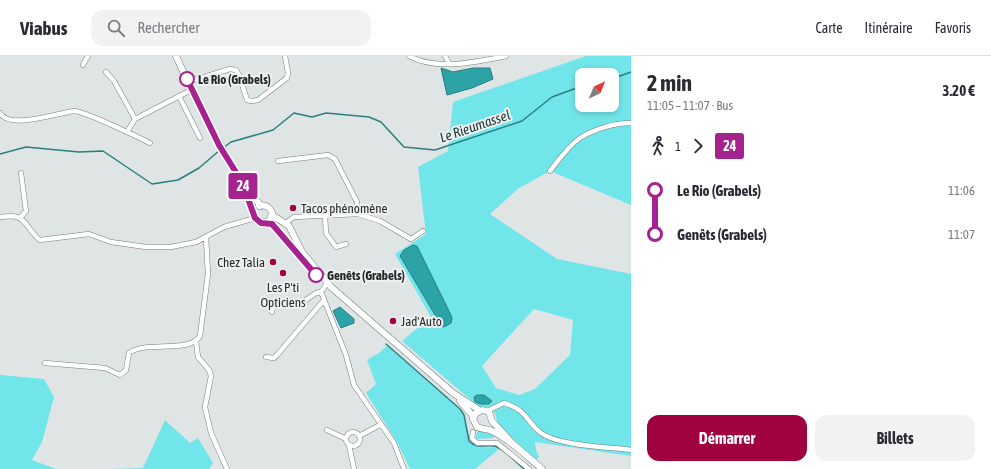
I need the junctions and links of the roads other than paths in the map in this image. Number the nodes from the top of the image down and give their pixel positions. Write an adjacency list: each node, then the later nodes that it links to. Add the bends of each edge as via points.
1 (88, 56): 8 (street)
2 (176, 56): 10 (street)
3 (285, 56): 10 (street, via 287,78 258,100 247,100 236,70 230,69)
4 (409, 56): 7 (street, via 425,62)
5 (444, 56): 7 (street)
6 (506, 56): 7 (street, via 474,62)
7 (448, 63)
8 (83, 65)
9 (106, 72): 14 (street, via 114,81)
10 (188, 82): 11 (street)
11 (192, 90): 12 (street); 22 (street, via 219,145)
12 (179, 96): 14 (street); 17 (street)
13 (0, 114): 16 (street, via 22,122 76,111)
14 (134, 119): 16 (street)
15 (631, 123): 20 (street, via 602,128 580,138)
16 (128, 132): 18 (street)
17 (200, 138)
18 (150, 144)
19 (278, 161): 24 (street, via 328,155 335,159 357,202)
20 (550, 171)
21 (21, 173): 29 (street, via 26,211)
22 (242, 182): 23 (street); 25 (street)
23 (261, 206): 25 (street, via 257,208); 26 (street, via 269,208)
24 (358, 214): 28 (street); 32 (street, via 380,221 411,239)
25 (255, 215): 30 (street, via 258,222); 34 (street)
26 (272, 215): 30 (street); 31 (street)
27 (0, 216): 29 (street)
28 (325, 216): 31 (street, via 294,217); 36 (street, via 326,233 336,247)
29 (20, 218): 34 (street, via 40,240 88,234 111,242 158,247 196,242)
30 (266, 223): 35 (street, via 272,224)
31 (286, 223): 33 (street)
32 (423, 231)
33 (293, 236): 35 (street); 37 (street)
34 (206, 237): 41 (street, via 208,274 200,336)
35 (286, 240): 37 (street, via 312,271)
36 (346, 244)
37 (325, 282): 38 (street); 44 (street)
38 (321, 292): 39 (street); 40 (street, via 300,304 287,301 273,307)
39 (324, 300): 42 (street, via 274,358); 49 (street, via 346,355 354,385)
40 (272, 312)
41 (196, 341): 43 (street, via 132,350 129,353 126,370 120,375 105,368); 58 (street, via 198,356 211,376 205,407 211,433)
42 (266, 357)
43 (46, 363)
44 (454, 394): 45 (street); 47 (street)
45 (479, 410): 46 (street); 47 (street)
46 (489, 412): 48 (street); 57 (street, via 504,402 525,413 541,432 554,440)
47 (473, 416): 50 (street, via 477,427)
48 (492, 421): 50 (street); 56 (street)
49 (380, 425): 53 (street); 60 (street, via 394,443)
50 (487, 428): 56 (street)
51 (327, 430): 54 (street)
52 (473, 432): 61 (street, via 472,438 477,443 497,443)
53 (359, 436): 54 (street, via 351,433); 55 (street, via 358,444)
54 (346, 439): 55 (street)
55 (349, 445): 59 (street)
56 (514, 445): 62 (street)
57 (631, 450)
58 (228, 469)
59 (354, 469)
60 (404, 469)
61 (529, 469)
62 (542, 469)

